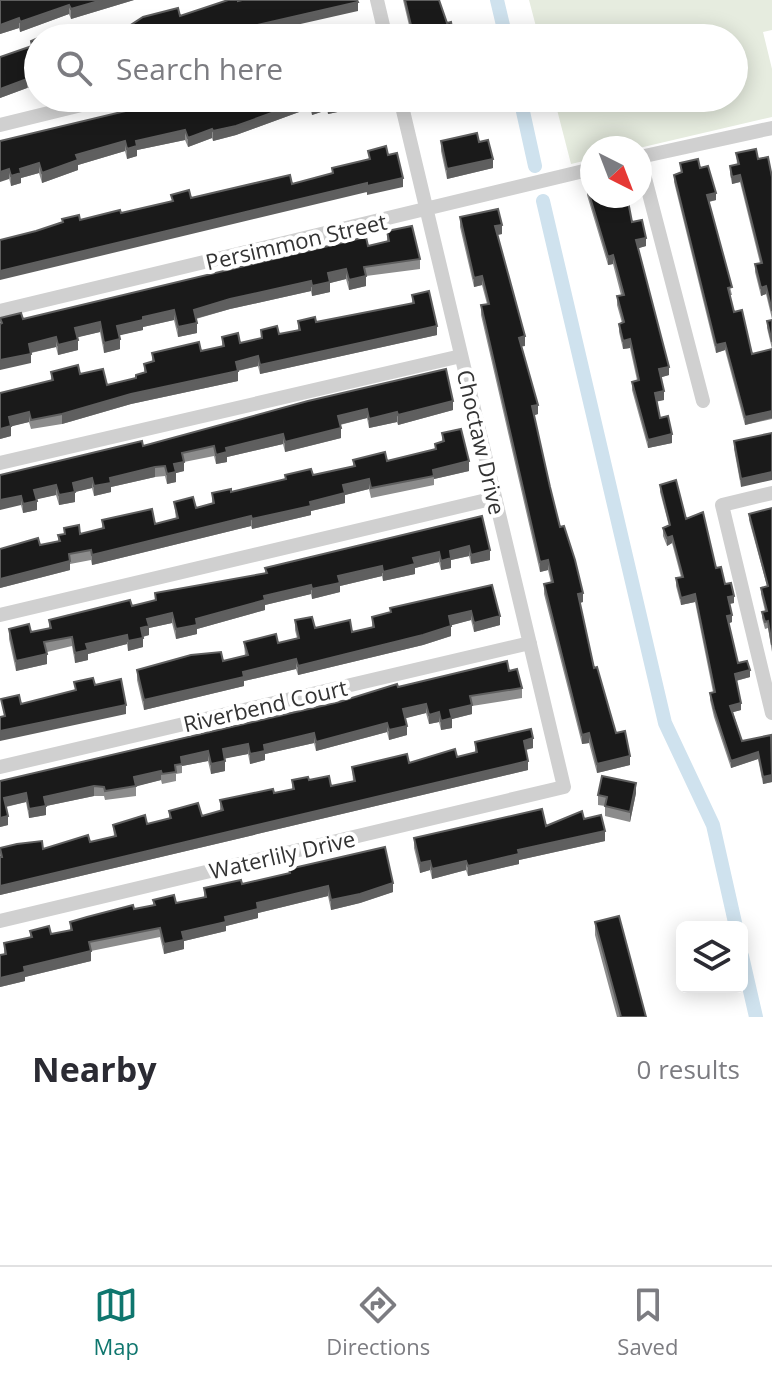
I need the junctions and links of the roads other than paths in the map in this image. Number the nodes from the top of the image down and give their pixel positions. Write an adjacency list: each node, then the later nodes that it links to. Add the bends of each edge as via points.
1 (377, 0): 2 (street)
2 (382, 24)
3 (53, 112): 5 (street)
4 (403, 112): 10 (street, Choctaw Drive)
5 (0, 125)
6 (772, 128): 7 (street)
7 (652, 155)
8 (580, 172): 10 (street, Persimmon Street)
9 (652, 204): 13 (street)
10 (427, 211): 11 (street, Persimmon Street); 12 (street, Choctaw Drive)
11 (0, 311)
12 (461, 356): 14 (street); 16 (street, Choctaw Drive)
13 (703, 401)
14 (0, 463)
15 (772, 493): 19 (street, via 722,505)
16 (495, 498): 17 (street); 18 (street, Choctaw Drive)
17 (0, 615)
18 (530, 643): 20 (street, Riverbend Court); 21 (street, Choctaw Drive)
19 (772, 713)
20 (0, 767)
21 (564, 787): 22 (street, Waterlily Drive)
22 (0, 921)

